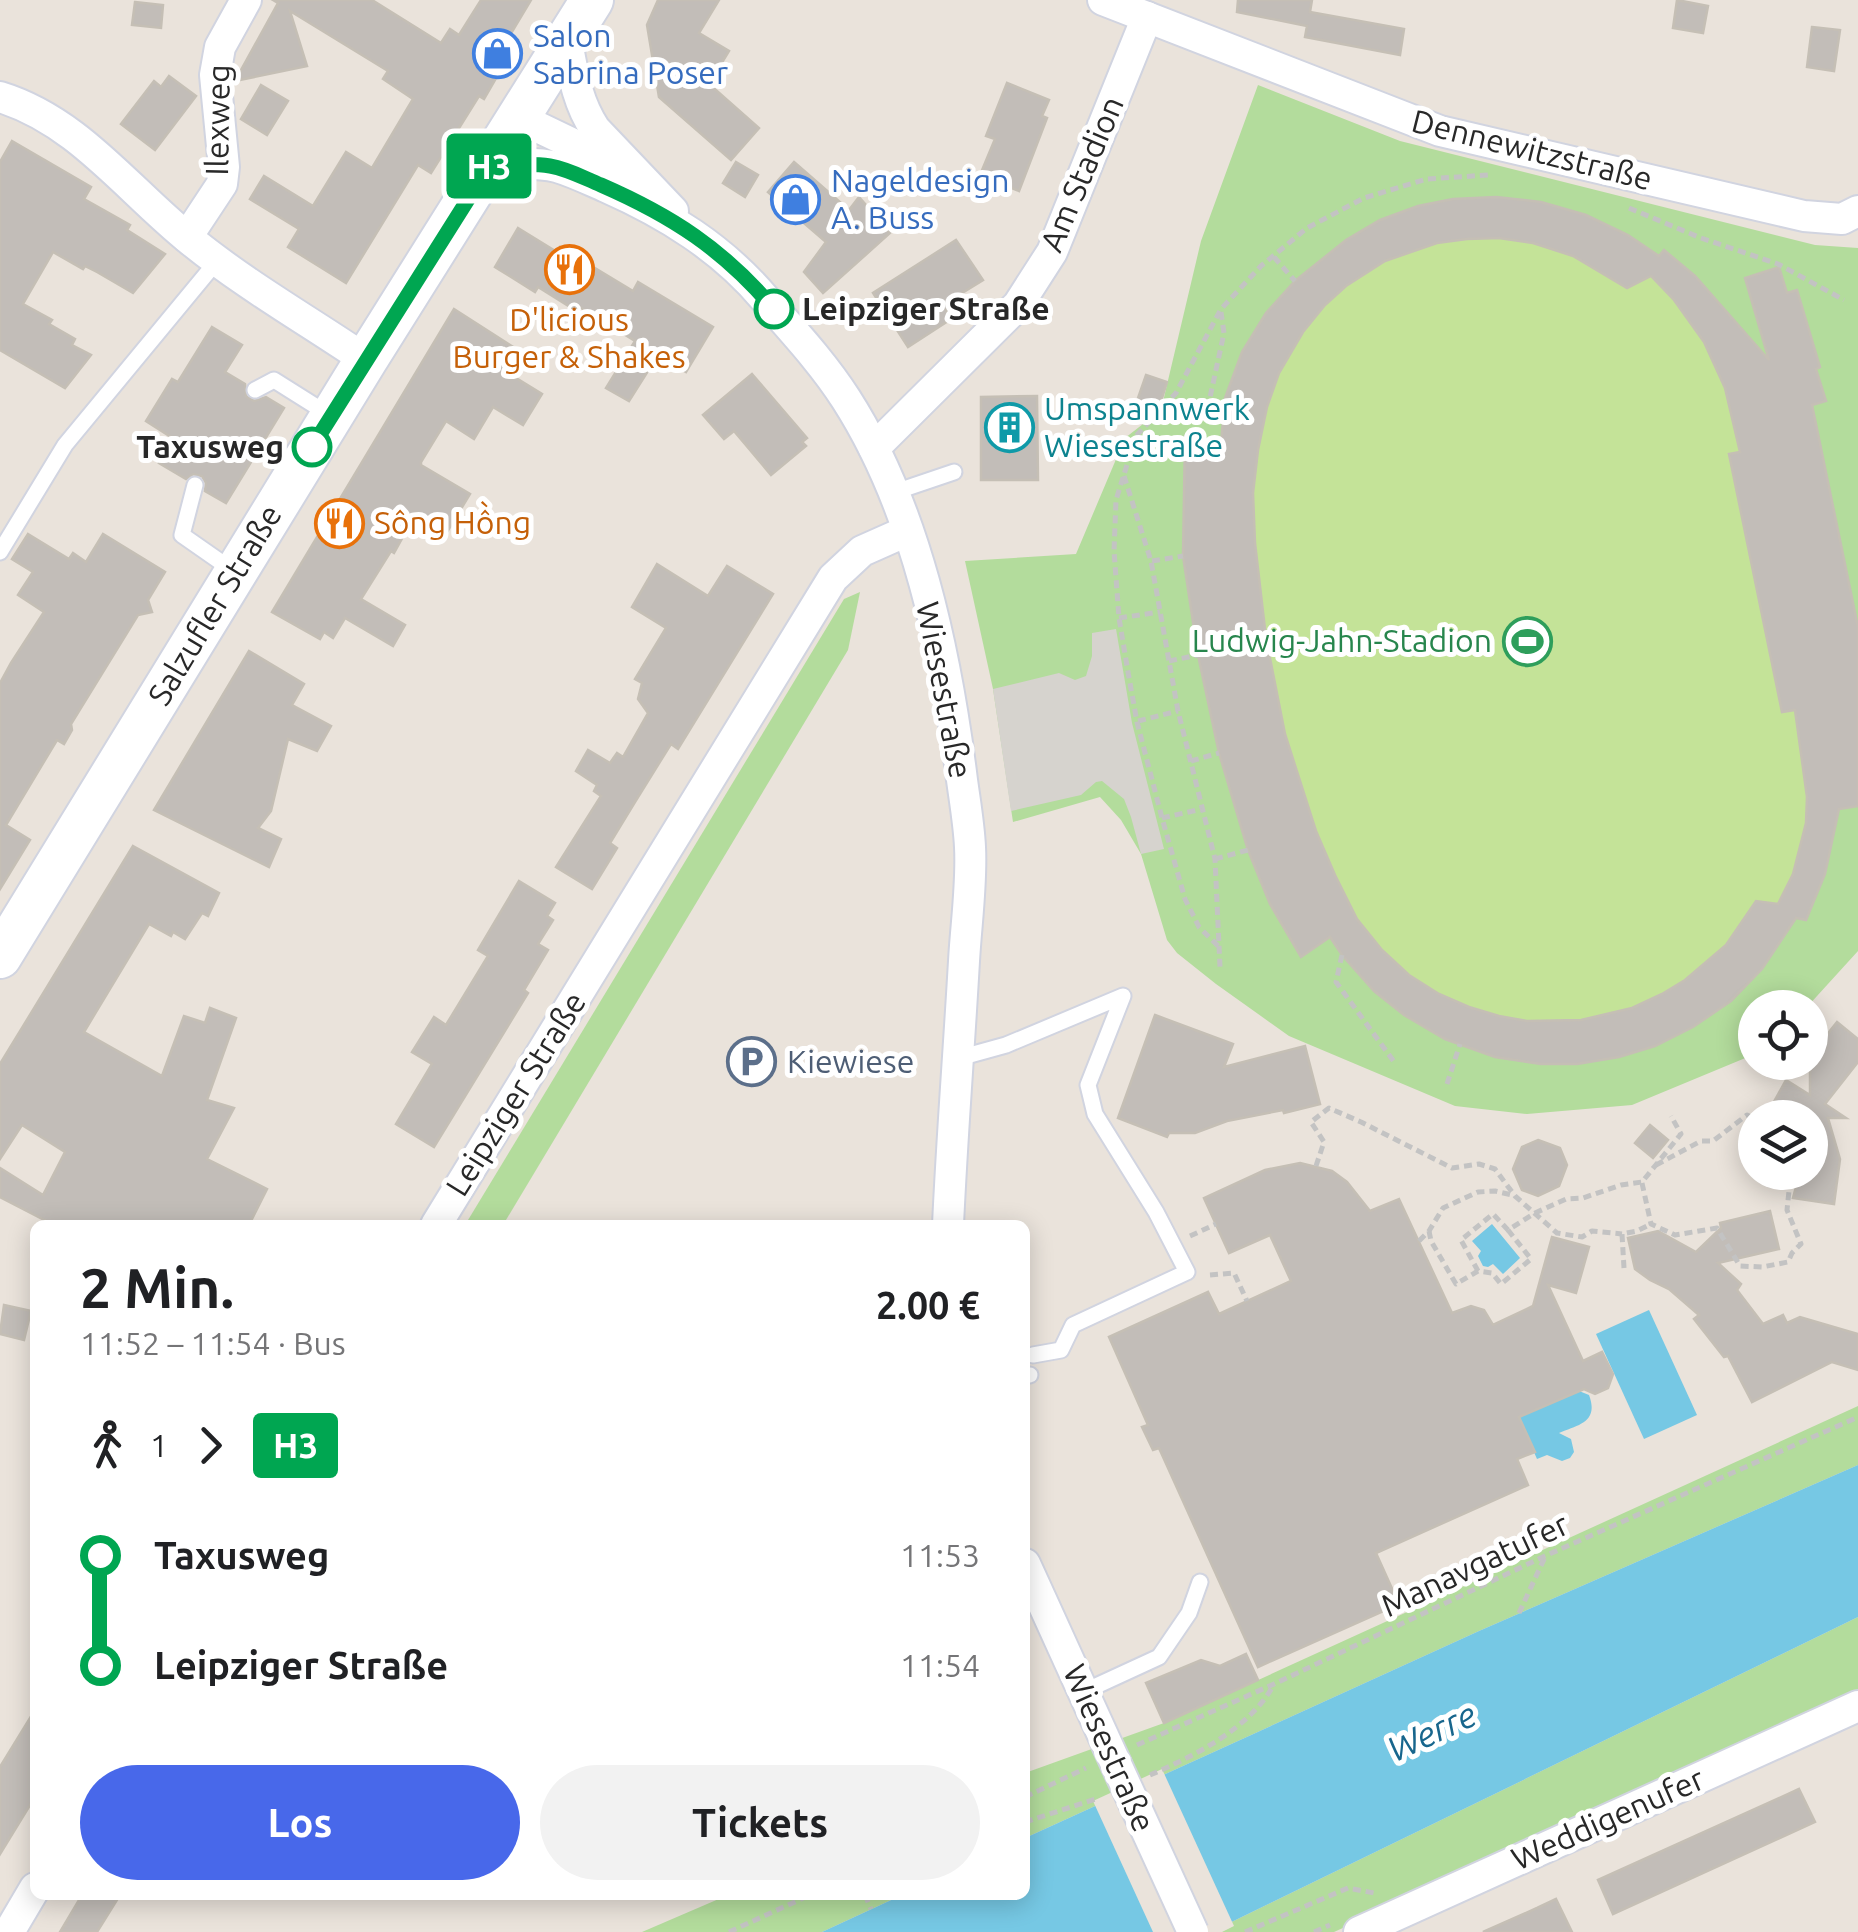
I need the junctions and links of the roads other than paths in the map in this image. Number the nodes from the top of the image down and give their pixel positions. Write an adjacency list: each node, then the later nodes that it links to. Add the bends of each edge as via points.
1 (246, 0): 13 (street, Ilexweg, via 220,47 215,75 222,184)
2 (592, 0): 5 (main road, Salzufler Straße)
3 (1103, 0): 4 (street, Dennewitzstraße)
4 (1147, 18): 11 (street, Dennewitzstraße, via 1440,131 1804,216 1842,219); 18 (street, Am Stadion, via 1052,252 1018,304)
5 (567, 42): 7 (main road, Salzufler Straße); 10 (street, Wiesestraße, via 588,118)
6 (0, 97): 13 (street, via 77,137)
7 (519, 118): 8 (main road, Salzufler Straße); 9 (street); 10 (street, Wiesestraße)
8 (489, 166): 9 (street, Wiesestraße); 15 (main road, Salzufler Straße)
9 (554, 167): 12 (street, Wiesestraße)
10 (663, 200): 12 (street, Wiesestraße)
11 (1858, 212)
12 (692, 232): 18 (street, Wiesestraße, via 754,286 812,354)
13 (187, 238): 14 (street)
14 (217, 261): 15 (street); 23 (lane, via 65,446)
15 (366, 360): 17 (main road, Salzufler Straße)
16 (255, 390): 17 (lane, via 274,380)
17 (332, 416): 24 (main road, Salzufler Straße)
18 (874, 448): 21 (street, Wiesestraße)
19 (954, 472): 21 (lane)
20 (195, 484): 24 (lane, via 182,535)
21 (892, 492): 22 (street, Wiesestraße)
22 (908, 531): 26 (street, Wiesestraße, via 949,688 970,849); 27 (street, Leipziger Straße, via 862,551 833,578)
23 (0, 552)
24 (236, 572): 25 (main road, Salzufler Straße)
25 (0, 957)
26 (958, 1058): 28 (street, Wiesestraße); 29 (lane, via 1123,996 1088,1085 1095,1114 1187,1272 1074,1325 1061,1350)
27 (439, 1220)
28 (948, 1220)
29 (1033, 1355)
30 (1030, 1575): 32 (street, Wiesestraße)
31 (1200, 1582): 32 (lane, via 1159,1656)
32 (1083, 1692): 36 (street, Wiesestraße, bridge)
33 (1858, 1706): 37 (street, Weddigenufer)
34 (30, 1896): 35 (street)
35 (8, 1932)
36 (1192, 1932)
37 (1359, 1932)

